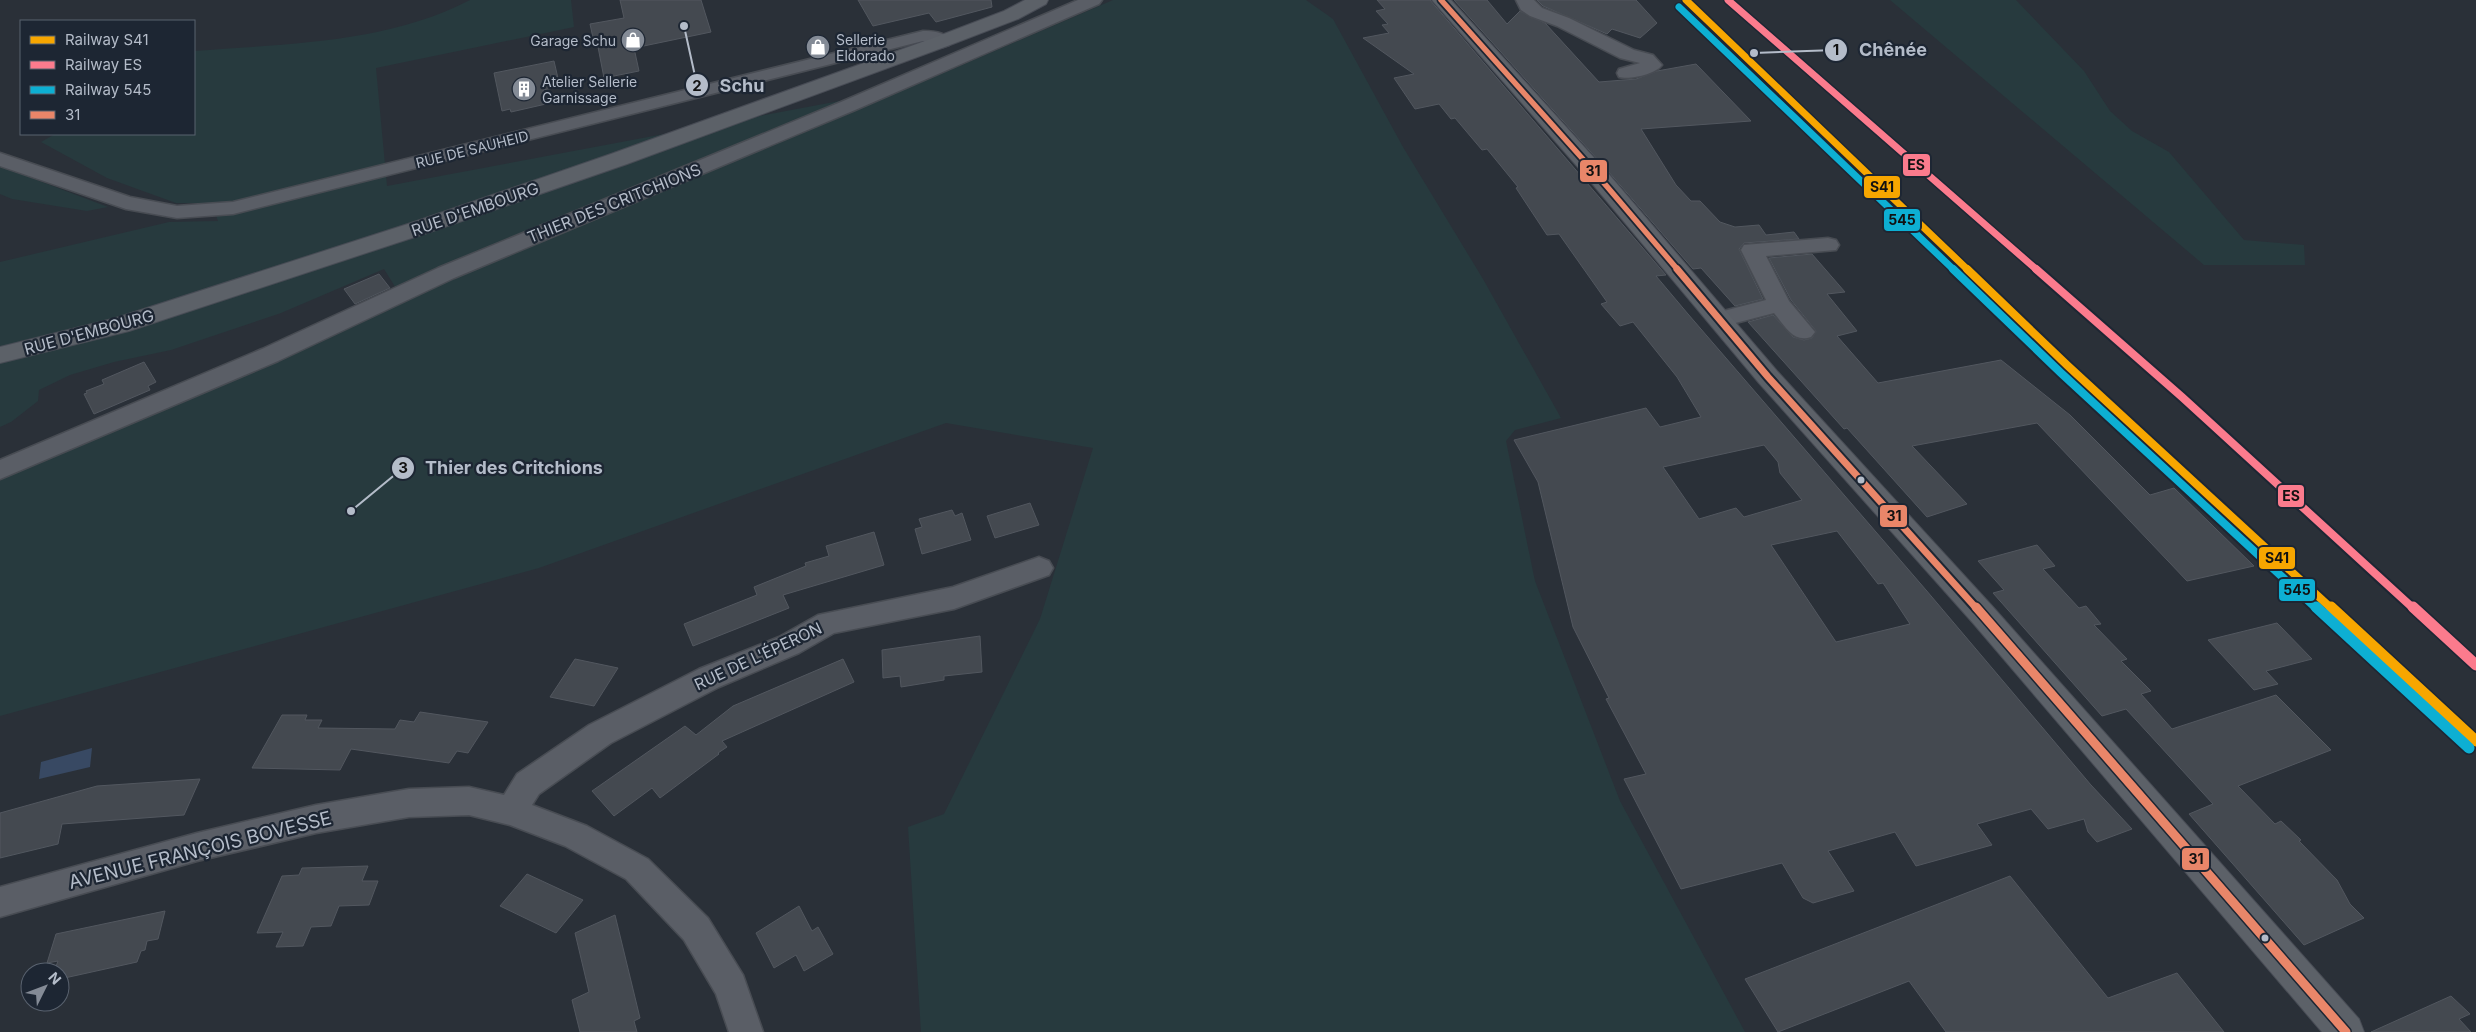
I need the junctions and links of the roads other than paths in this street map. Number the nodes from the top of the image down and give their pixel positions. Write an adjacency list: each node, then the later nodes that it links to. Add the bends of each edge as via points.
1 (1039, 0): 5 (main road, RUE D'EMBOURG)
2 (1093, 0): 13 (street, THIER DES CRITCHIONS, via 446,273 270,355)
3 (1441, 0): 10 (main road)
4 (1525, 0): 6 (street, via 1527,6 1536,12 1627,54 1646,58 1653,65)
5 (944, 41): 7 (street, RUE DE SAUHEID, via 931,36 913,39 233,208 177,212 126,203); 12 (main road, RUE D'EMBOURG, via 619,159 214,296 120,325)
6 (1626, 73)
7 (0, 159)
8 (1828, 245): 9 (street, via 1752,250)
9 (1779, 304): 10 (street); 11 (street)
10 (1720, 319): 18 (main road)
11 (1802, 332)
12 (0, 355)
13 (0, 470)
14 (1039, 568): 15 (street, RUE DE L'ÉPERON, via 954,598 828,623 789,645 709,678 600,734 528,784)
15 (512, 811): 16 (street, AVENUE FRANÇOIS BOVESSE, via 469,801 409,803 316,819 197,847); 17 (street, AVENUE FRANÇOIS BOVESSE, via 576,836 637,869 696,928 731,987)
16 (0, 902)
17 (746, 1032)
18 (2346, 1032)

